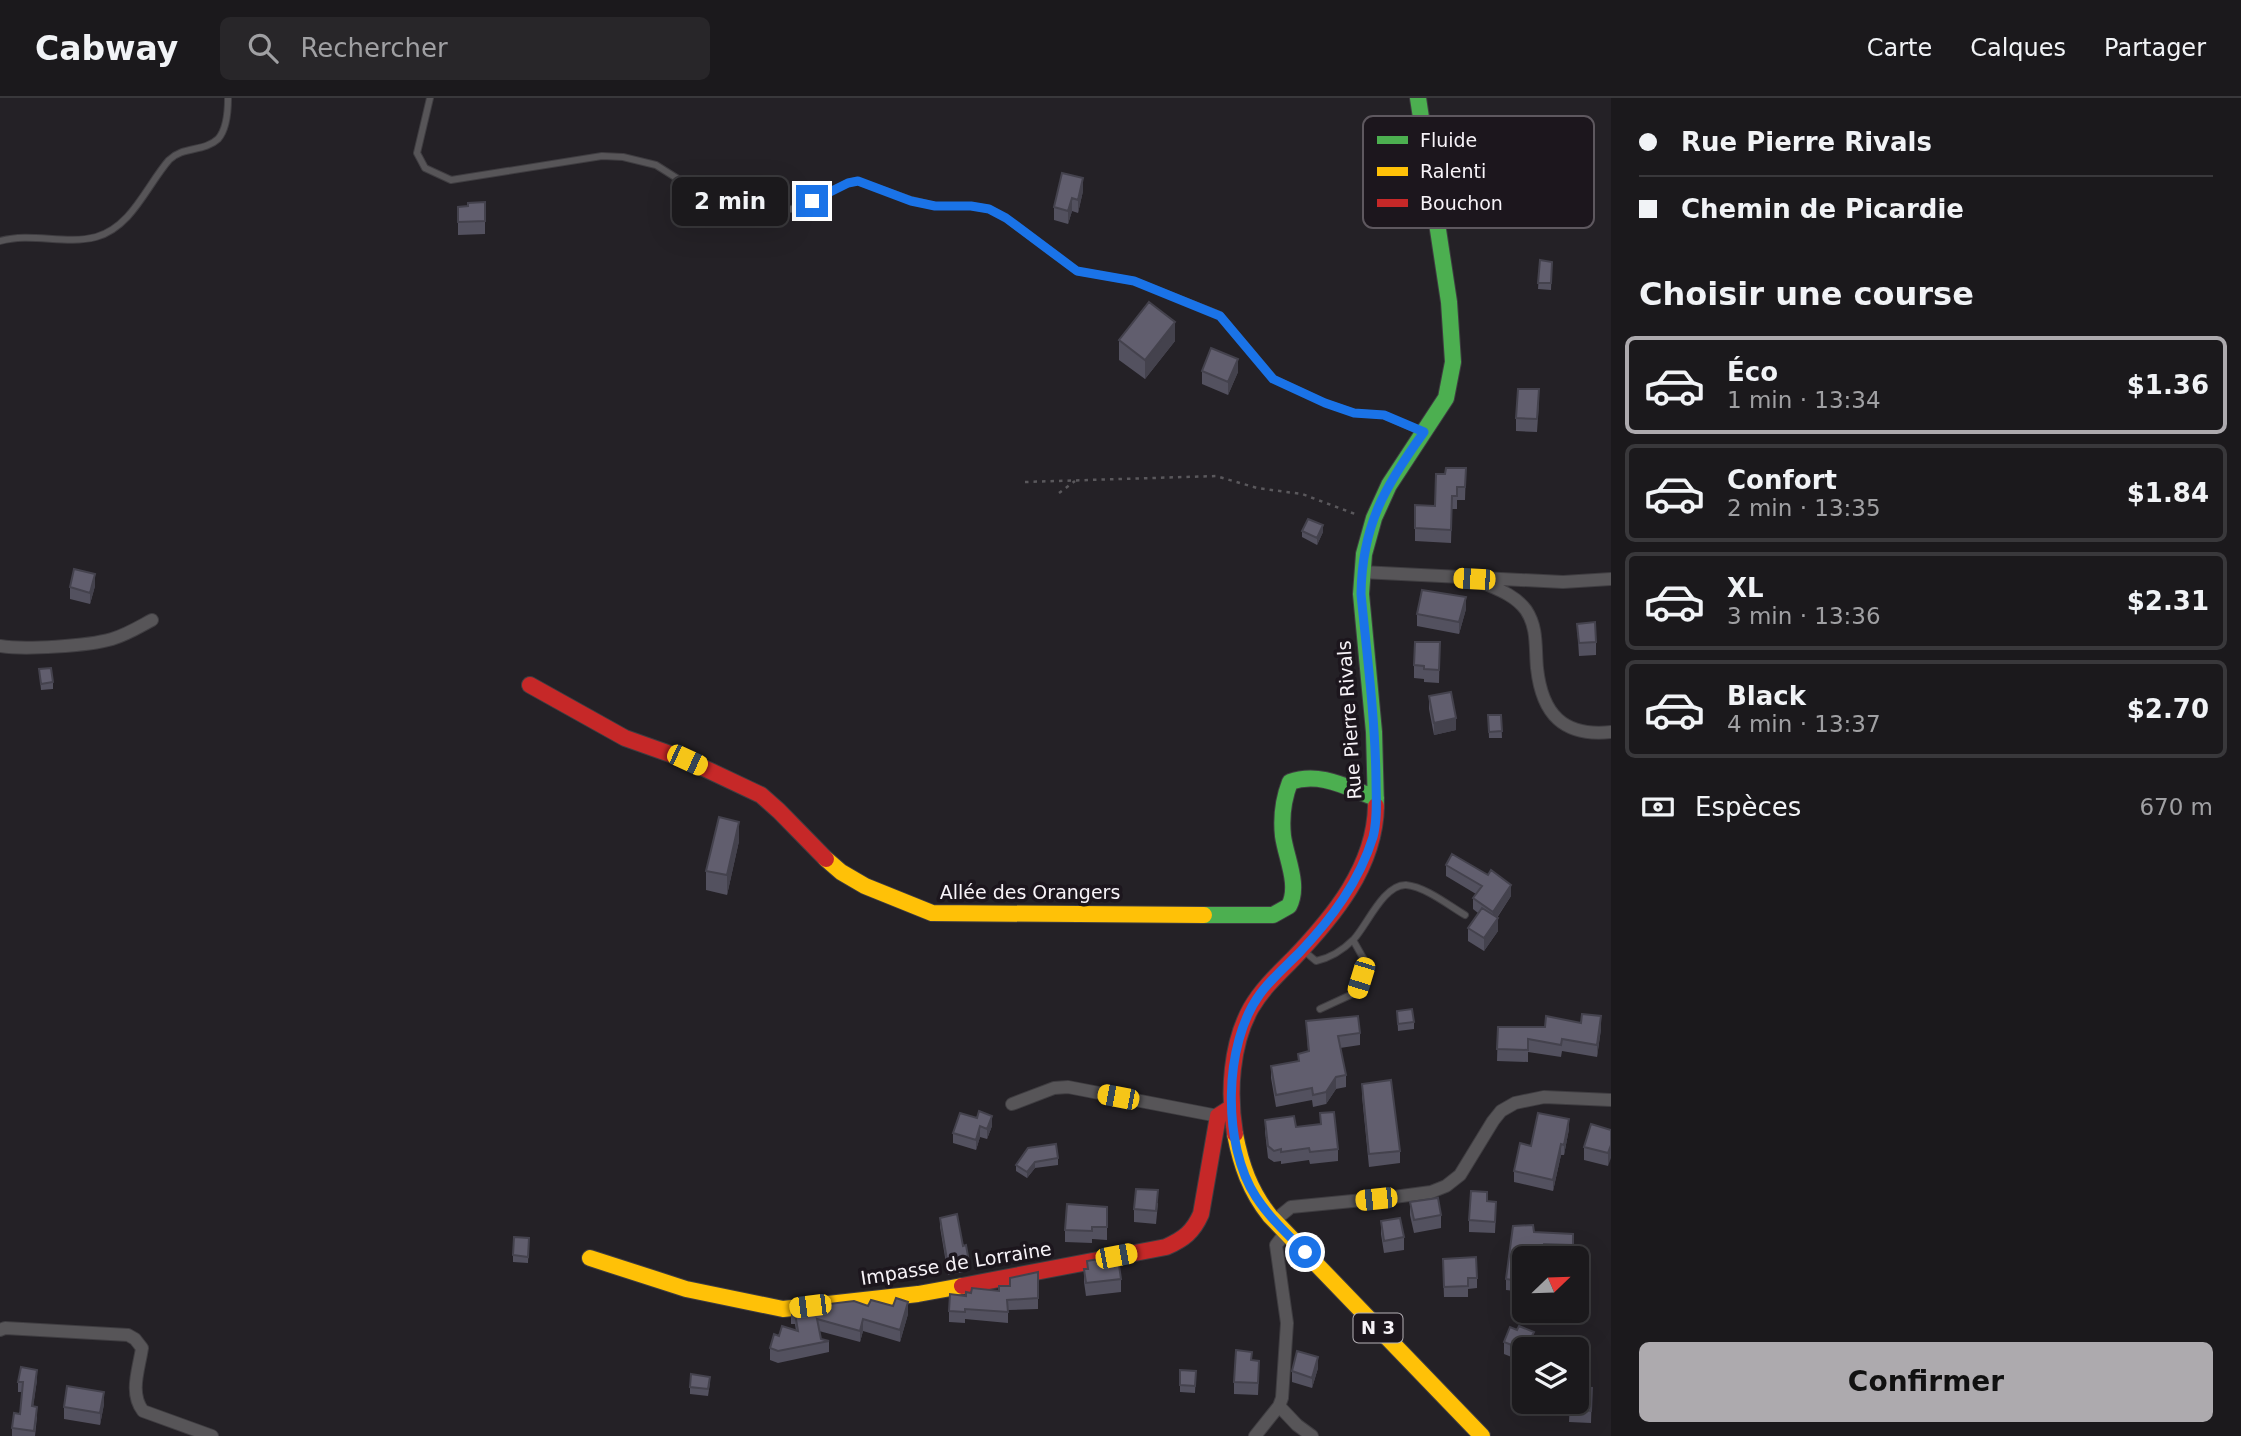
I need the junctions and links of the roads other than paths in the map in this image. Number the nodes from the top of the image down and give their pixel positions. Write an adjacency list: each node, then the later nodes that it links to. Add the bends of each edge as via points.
1 (228, 98): 6 (lane, via 218,138 176,154 131,211 107,233)
2 (430, 98): 7 (lane, via 417,153 425,168 451,180 602,156 623,157 656,165 705,196 748,206 792,209 858,181 911,201 989,209 1077,271 1134,281 1220,316 1273,379 1325,403 1354,413 1384,415)
3 (1418, 98): 4 (street, Rue Pierre Rivals / N 3)
4 (1421, 116)
5 (1437, 228): 7 (street, Rue Pierre Rivals / N 3, via 1452,367 1445,398)
6 (0, 242)
7 (1424, 432): 8 (street, Rue Pierre Rivals / N 3, via 1385,491 1372,520)
8 (1361, 572): 9 (street); 15 (street, Rue Pierre Rivals / N 3)
9 (1474, 579): 10 (street); 14 (street, via 1509,594 1527,612 1536,638 1541,691 1553,715 1575,731)
10 (1611, 579)
11 (152, 620): 12 (street, via 125,635 99,642)
12 (0, 646)
13 (530, 685): 15 (street, Allée des Orangers, via 625,738 687,760 761,795 834,866 884,895 932,913 1273,915 1289,908 1293,899 1282,821 1283,795 1290,782 1305,776)
14 (1611, 732)
15 (1376, 798): 18 (street, Rue Pierre Rivals / N 3, via 1374,833 1350,890)
16 (1465, 915): 17 (lane, via 1418,888 1396,886)
17 (1353, 940): 18 (lane, via 1327,959 1316,961); 19 (lane, via 1366,964 1357,992)
18 (1302, 949): 22 (street, Rue Pierre Rivals / N 3, via 1248,1014)
19 (1320, 1009)
20 (1611, 1100): 23 (street, via 1544,1097 1515,1103 1501,1111 1460,1175 1446,1186 1419,1194 1291,1207)
21 (1012, 1104): 22 (street, via 1069,1087)
22 (1225, 1112): 23 (street, Rue Pierre Rivals / N 3, via 1255,1196); 24 (street, Impasse de Lorraine, via 1209,1156 1204,1207 1197,1226 1166,1247 918,1294 783,1309 686,1289)
23 (1281, 1226): 26 (street, via 1276,1245 1287,1323); 30 (street, Rue Pierre Rivals / N 3)
24 (590, 1258)
25 (0, 1330): 27 (street, via 128,1335 142,1348 136,1402 144,1411)
26 (1279, 1406): 28 (street); 29 (street)
27 (212, 1436)
28 (1255, 1436)
29 (1312, 1436)
30 (1482, 1436)

